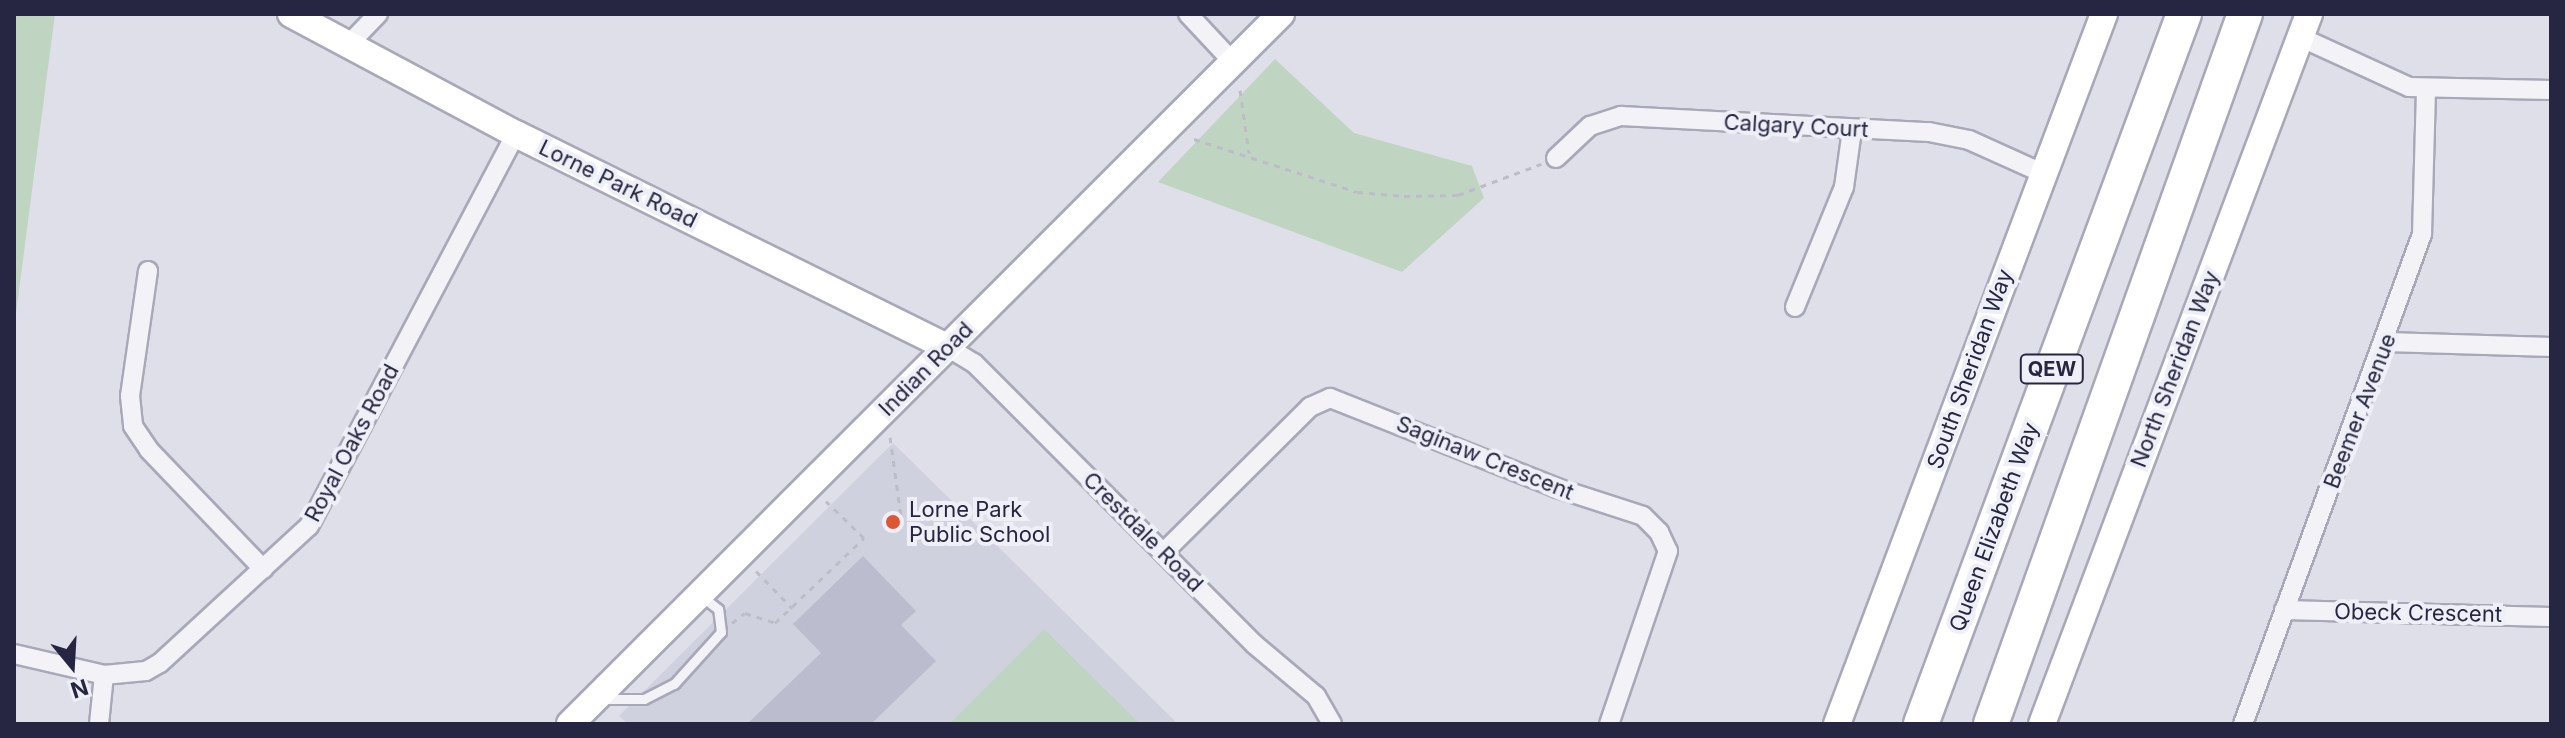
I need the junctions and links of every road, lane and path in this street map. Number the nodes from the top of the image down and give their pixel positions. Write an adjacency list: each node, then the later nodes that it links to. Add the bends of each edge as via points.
1 (291, 14): 9 (street, Lorne Park Road)
2 (378, 14): 9 (street)
3 (1188, 14): 10 (street)
4 (1281, 14): 10 (street, Indian Road)
5 (2104, 14): 19 (street, South Sheridan Way)
6 (2184, 14): 44 (highway, Queen Elizabeth Way / QEW)
7 (2245, 14): 45 (highway, QEW)
8 (2304, 25): 11 (street, via 2409,87); 46 (street, North Sheridan Way)
9 (349, 44): 15 (street, Lorne Park Road)
10 (1232, 61): 23 (street, Indian Road)
11 (2426, 88): 13 (street); 22 (street, Beemer Avenue, via 2422,234)
12 (1240, 90): 17 (path)
13 (2551, 90)
14 (1852, 130): 18 (street, Calgary Court, via 1621,116 1590,126); 19 (street, Calgary Court, via 1929,132 1969,140); 21 (street, via 1844,187)
15 (516, 134): 23 (street, Lorne Park Road); 29 (street, Royal Oaks Road, via 309,526)
16 (1194, 139): 17 (path)
17 (1249, 153): 18 (path, via 1357,192 1404,196 1458,195)
18 (1556, 158)
19 (2042, 173): 43 (street, South Sheridan Way)
20 (148, 271): 29 (street, via 130,396 133,426 149,450)
21 (1795, 307)
22 (2387, 342): 24 (street); 33 (street, Beemer Avenue)
23 (947, 347): 28 (street, Crestdale Road, via 974,363); 31 (street, Indian Road)
24 (2551, 347)
25 (890, 437): 27 (path)
26 (826, 501): 32 (path, via 864,538)
27 (901, 516)
28 (1164, 552): 41 (street, Crestdale Road, via 1254,644 1316,696); 42 (street, Saginaw Crescent, via 1310,407 1330,398 1643,516 1668,551)
29 (263, 569): 37 (street, Royal Oaks Road, via 160,663 146,671)
30 (756, 571): 32 (path)
31 (698, 593): 35 (lane, via 718,609); 38 (street, Indian Road)
32 (792, 608): 35 (path, via 775,623 745,613)
33 (2284, 610): 34 (street, Obeck Crescent); 47 (street, Beemer Avenue)
34 (2551, 617)
35 (721, 632): 38 (lane, via 662,695)
36 (14, 654): 37 (street, Royal Oaks Road)
37 (104, 675): 39 (street)
38 (595, 699): 40 (street, Indian Road)
39 (99, 724)
40 (570, 724)
41 (1332, 724)
42 (1609, 724)
43 (1837, 724)
44 (1921, 724)
45 (1991, 724)
46 (2042, 724)
47 (2243, 724)

